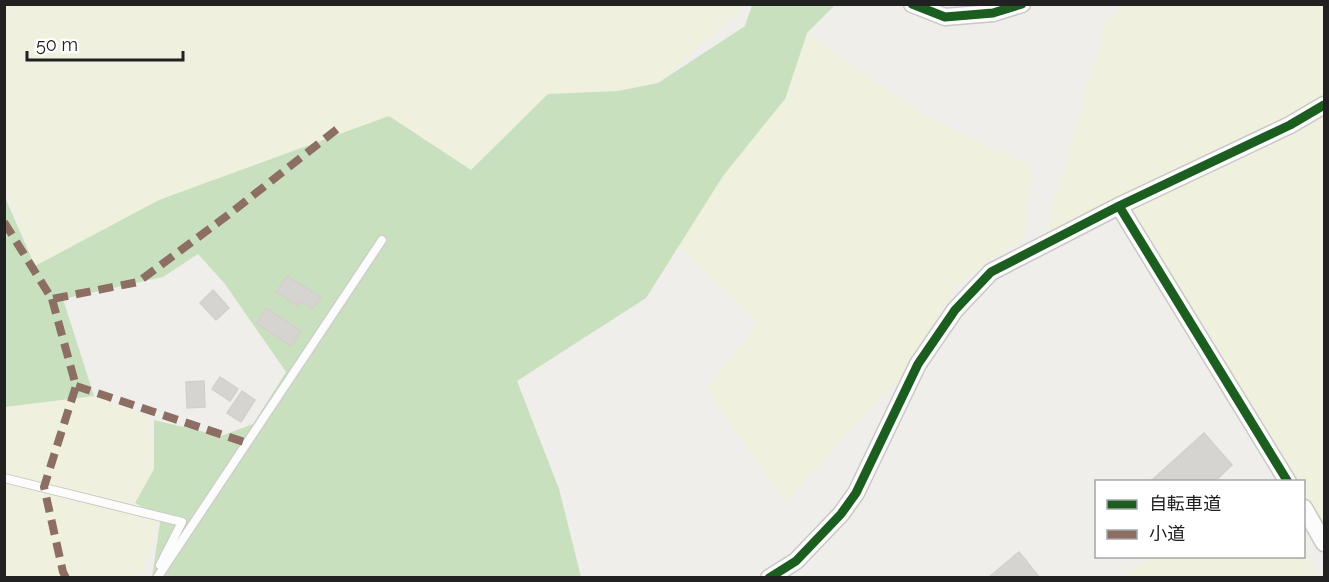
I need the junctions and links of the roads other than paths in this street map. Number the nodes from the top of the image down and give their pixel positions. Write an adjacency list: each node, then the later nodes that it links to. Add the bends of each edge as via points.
1 (912, 4): 2 (street, via 945,17 993,13)
2 (1022, 4)
3 (1324, 105): 4 (street)
4 (1119, 206): 7 (street); 11 (street, via 991,272 955,310 918,364 856,494 796,561)
5 (382, 240): 10 (lane)
6 (4, 478): 10 (lane, via 182,522)
7 (1287, 480)
8 (1305, 510): 9 (street)
9 (1324, 543)
10 (155, 578)
11 (769, 578)

